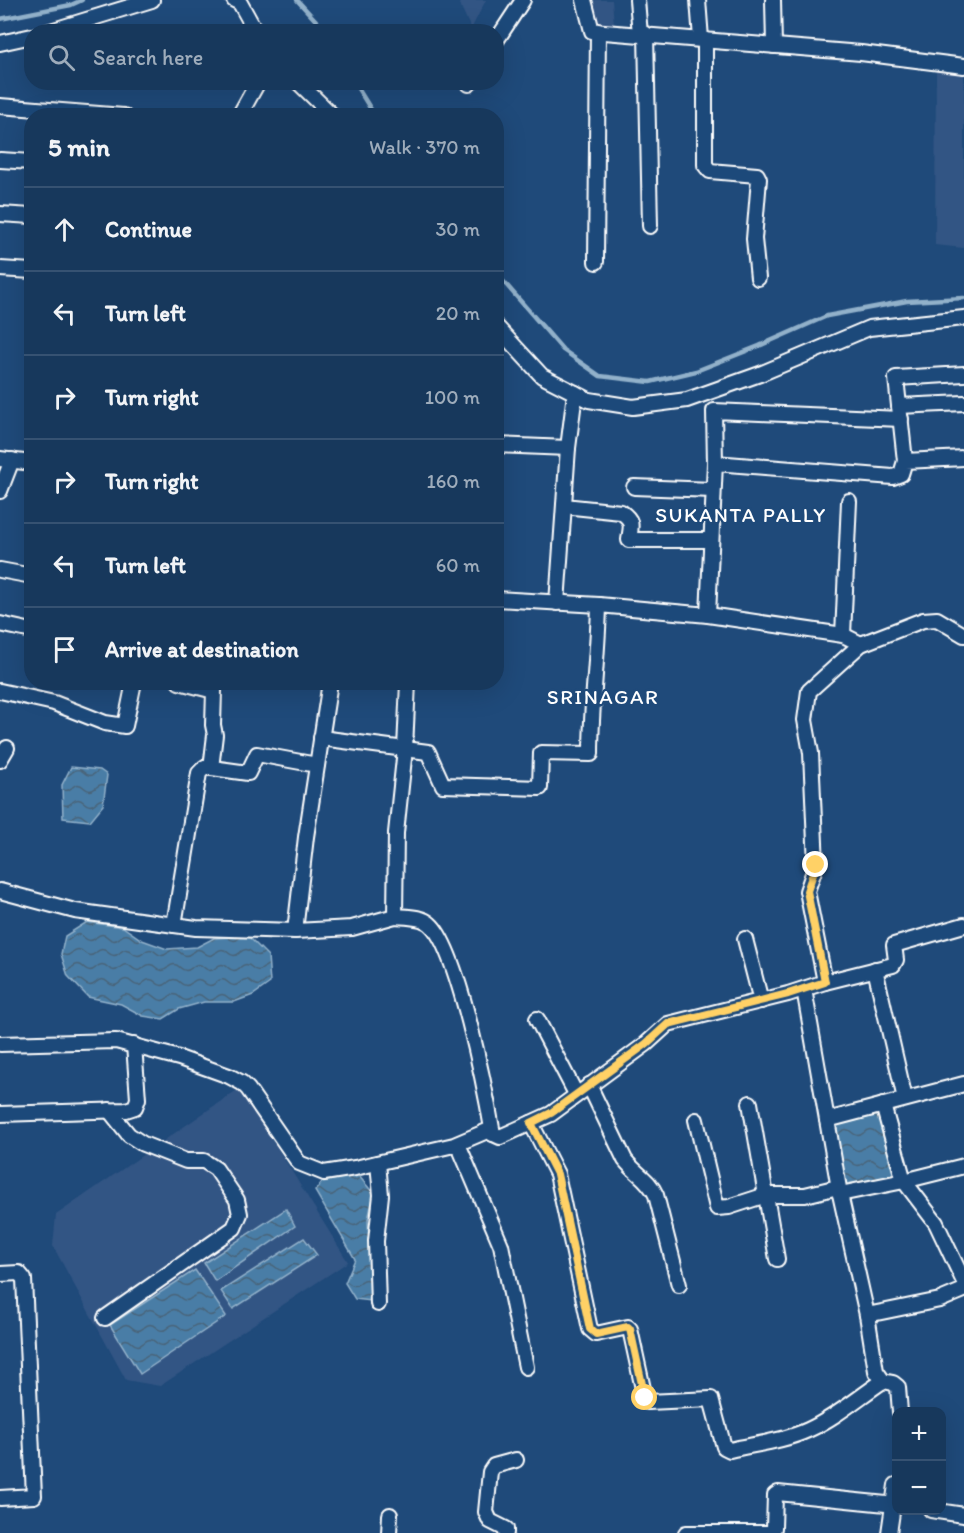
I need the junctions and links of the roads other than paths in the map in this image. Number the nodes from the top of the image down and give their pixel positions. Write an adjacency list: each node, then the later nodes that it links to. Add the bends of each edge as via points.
1 (152, 0): 8 (street)
2 (234, 0): 9 (street, via 240,3)
3 (523, 0): 10 (street)
4 (584, 0): 11 (street, via 592,31)
5 (637, 0): 12 (street)
6 (698, 0): 14 (street)
7 (773, 0): 16 (street)
8 (73, 24)
9 (252, 24)
10 (504, 29)
11 (598, 32): 12 (street); 29 (street)
12 (643, 34): 14 (street); 28 (street)
13 (24, 38): 15 (street)
14 (703, 39): 16 (street); 32 (street, via 705,165 710,171 759,179 754,239)
15 (0, 43)
16 (774, 45): 17 (street)
17 (964, 66)
18 (254, 90): 22 (street)
19 (305, 90): 23 (street)
20 (0, 106): 21 (street)
21 (25, 108)
22 (243, 108)
23 (322, 108)
24 (0, 160): 25 (street)
25 (24, 162)
26 (0, 214): 27 (street)
27 (24, 216)
28 (650, 226)
29 (596, 262)
30 (0, 268): 31 (street)
31 (24, 270)
32 (758, 278)
33 (964, 318): 36 (street, via 869,328 687,400 633,407 589,400)
34 (504, 335): 36 (street, via 542,376)
35 (964, 374): 38 (street, via 896,378)
36 (575, 393): 40 (street)
37 (964, 403): 38 (street)
38 (900, 412): 43 (street); 45 (street, via 714,411)
39 (504, 446): 40 (street)
40 (568, 448): 50 (street)
41 (964, 458): 43 (street)
42 (6, 460): 44 (street); 48 (street)
43 (905, 461): 45 (street, via 901,474 893,477)
44 (24, 462)
45 (715, 463): 47 (street)
46 (634, 487): 47 (street)
47 (713, 490): 51 (street)
48 (0, 491)
49 (849, 501): 61 (street)
50 (564, 506): 51 (street, via 621,512 632,525 629,540); 55 (street)
51 (711, 540): 57 (street)
52 (0, 570): 53 (street)
53 (24, 574)
54 (504, 600): 55 (street)
55 (557, 603): 56 (street)
56 (599, 605): 57 (street); 69 (street, via 591,754 541,753 540,788 443,785 428,752)
57 (708, 615): 61 (street)
58 (0, 624): 59 (street)
59 (24, 629)
60 (959, 631): 62 (street, via 937,619 923,620)
61 (843, 635): 62 (street)
62 (861, 644): 79 (street, via 809,691 806,722 816,865 807,891)
63 (132, 690): 67 (street, via 125,726 105,723 54,703)
64 (216, 690): 71 (street)
65 (329, 690): 68 (street)
66 (408, 690): 69 (street)
67 (0, 691)
68 (321, 738): 69 (street); 70 (street)
69 (405, 748): 73 (street, via 396,833)
70 (317, 765): 71 (street, via 257,754 248,773); 76 (street)
71 (211, 768): 74 (street, via 205,767 199,773)
72 (0, 891): 74 (street, via 75,910)
73 (395, 916): 76 (street, via 352,928); 96 (street, via 432,925 455,969)
74 (174, 925): 76 (street)
75 (964, 925): 78 (street, via 897,943 893,947 896,963)
76 (295, 931)
77 (745, 939): 81 (street)
78 (875, 969): 79 (street); 88 (street)
79 (825, 982): 80 (street)
80 (804, 989): 81 (street); 94 (street)
81 (761, 1001): 85 (street, via 668,1024)
82 (537, 1019): 87 (street)
83 (0, 1044): 84 (street, via 116,1041)
84 (134, 1045): 91 (street, via 138,1100 135,1107); 98 (street, via 229,1076 245,1086 299,1163 324,1173)
85 (589, 1084): 87 (street); 106 (street, via 625,1160 657,1195)
86 (964, 1084): 88 (street)
87 (576, 1094): 95 (street)
88 (905, 1099): 90 (street)
89 (750, 1103): 102 (street)
90 (883, 1105): 94 (street); 100 (street)
91 (109, 1110): 92 (street); 110 (street, via 129,1135 143,1144 186,1161 204,1161 216,1169 237,1200 240,1215 234,1228)
92 (0, 1114)
93 (696, 1120): 102 (street, via 717,1208)
94 (826, 1120): 101 (street)
95 (531, 1123): 96 (street, via 500,1137); 112 (street, via 557,1174 590,1329 596,1334 630,1329 648,1402 711,1399 724,1447 730,1450 806,1431)
96 (493, 1134): 97 (street, via 486,1131)
97 (458, 1144): 98 (street); 111 (street, via 501,1245)
98 (378, 1163): 108 (street)
99 (964, 1166): 100 (street)
100 (904, 1181): 101 (street); 105 (street, via 936,1223)
101 (839, 1190): 102 (street); 109 (street)
102 (766, 1195): 103 (street)
103 (777, 1259)
104 (0, 1274): 115 (street, via 20,1273 24,1279 34,1496)
105 (964, 1282)
106 (680, 1285)
107 (964, 1290): 109 (street, via 940,1300)
108 (378, 1304)
109 (867, 1315): 112 (street, via 876,1371)
110 (105, 1318)
111 (525, 1367)
112 (883, 1381): 113 (street, via 898,1387)
113 (900, 1407)
114 (516, 1460): 122 (street, via 494,1466 490,1472 486,1512 490,1521 506,1529)
115 (0, 1498)
116 (892, 1505): 123 (street, via 778,1492 771,1533)
117 (946, 1512): 120 (street)
118 (390, 1515): 121 (street)
119 (893, 1515): 124 (street)
120 (964, 1515)
121 (389, 1533)
122 (506, 1533)
123 (686, 1533)
124 (889, 1533)

